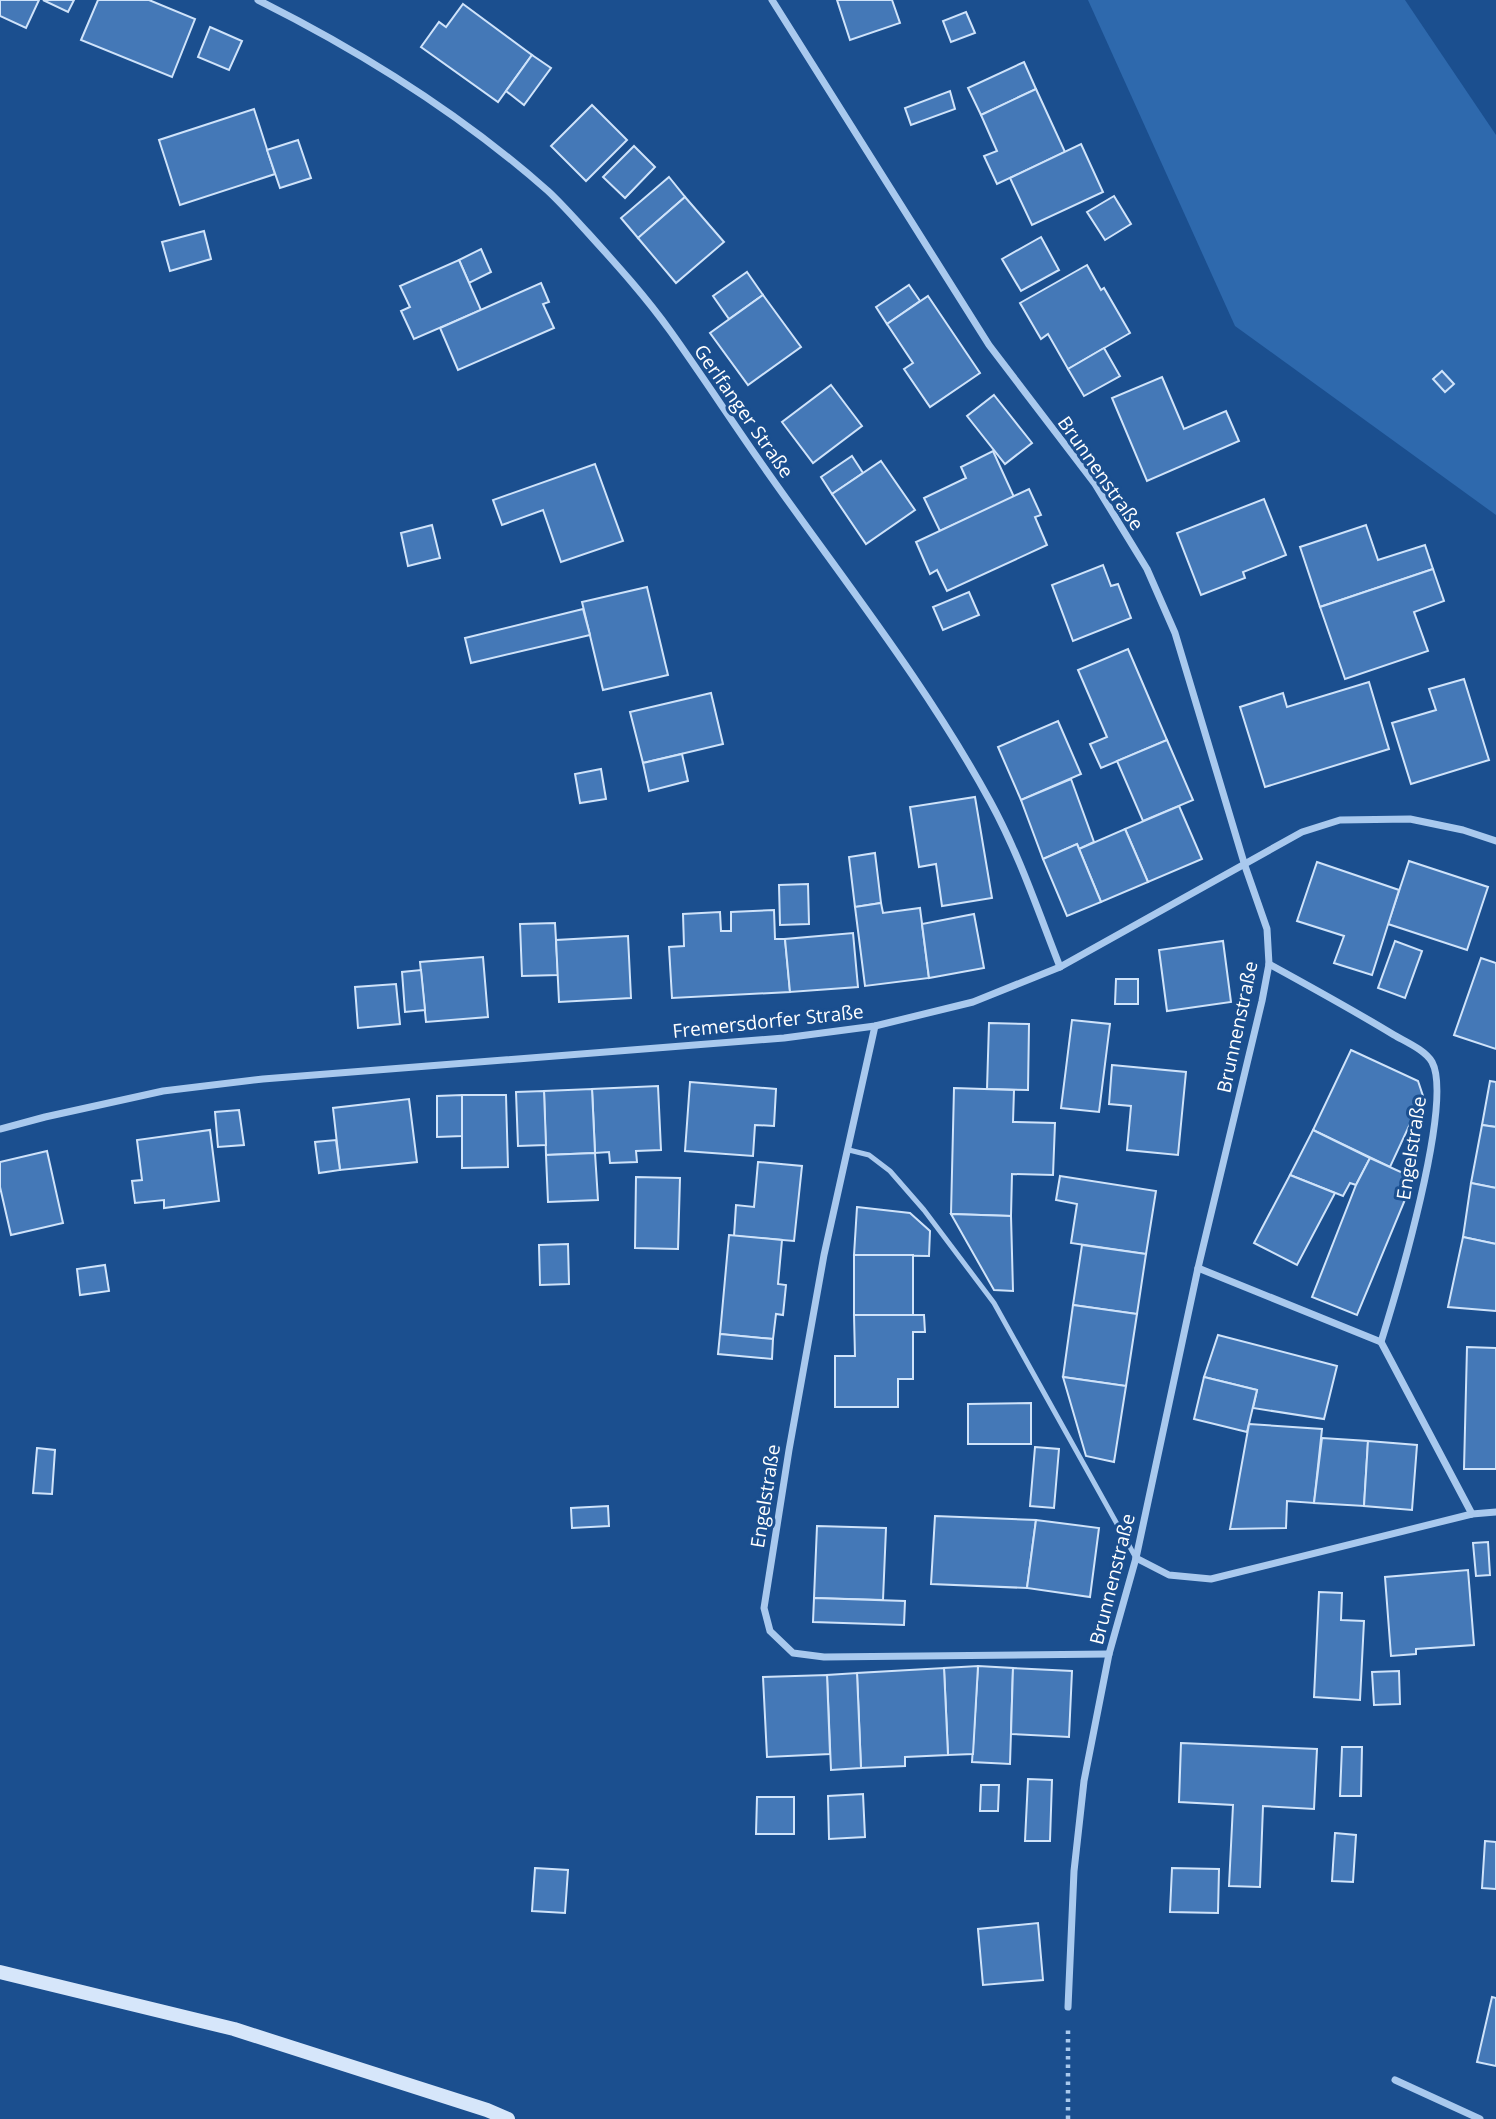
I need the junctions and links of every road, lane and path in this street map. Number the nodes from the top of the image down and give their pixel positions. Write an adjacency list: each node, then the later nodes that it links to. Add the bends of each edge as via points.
1 (258, 0): 6 (street, Gerlfanger Straße, via 389,71 472,129 550,193 611,258 669,329 955,740 1017,857)
2 (772, 0): 4 (street, Brunnenstraße, via 989,345 1095,484 1147,569 1175,633)
3 (1496, 841): 4 (street, Fremersdorfer Straße, via 1410,819 1340,820 1302,832)
4 (1245, 866): 5 (street, Brunnenstraße, via 1267,929); 6 (street, Fremersdorfer Straße)
5 (1269, 964): 10 (street, Brunnenstraße); 11 (street, Engelstraße, via 1420,1050 1432,1062 1437,1083 1423,1190)
6 (1060, 967): 7 (street, Fremersdorfer Straße, via 973,1002)
7 (875, 1026): 8 (street, Fremersdorfer Straße, via 784,1038 263,1079 163,1091); 9 (street, Engelstraße)
8 (0, 1129)
9 (849, 1150): 14 (lane, via 869,1155 890,1171 994,1303); 15 (street, Engelstraße, via 824,1255 789,1450 764,1608 770,1631 793,1653 824,1657)
10 (1198, 1269): 11 (street); 14 (street, Brunnenstraße)
11 (1381, 1342): 13 (street)
12 (1496, 1512): 13 (street)
13 (1472, 1514): 14 (street, via 1211,1579 1169,1575)
14 (1136, 1558): 15 (street, Brunnenstraße)
15 (1109, 1654): 17 (street, Brunnenstraße, via 1084,1781 1074,1871)
16 (0, 1972): 19 (main road, via 234,2029)
17 (1068, 2007): 20 (path)
18 (1395, 2080): 21 (street)
19 (508, 2119)
20 (1068, 2119)
21 (1480, 2119)

